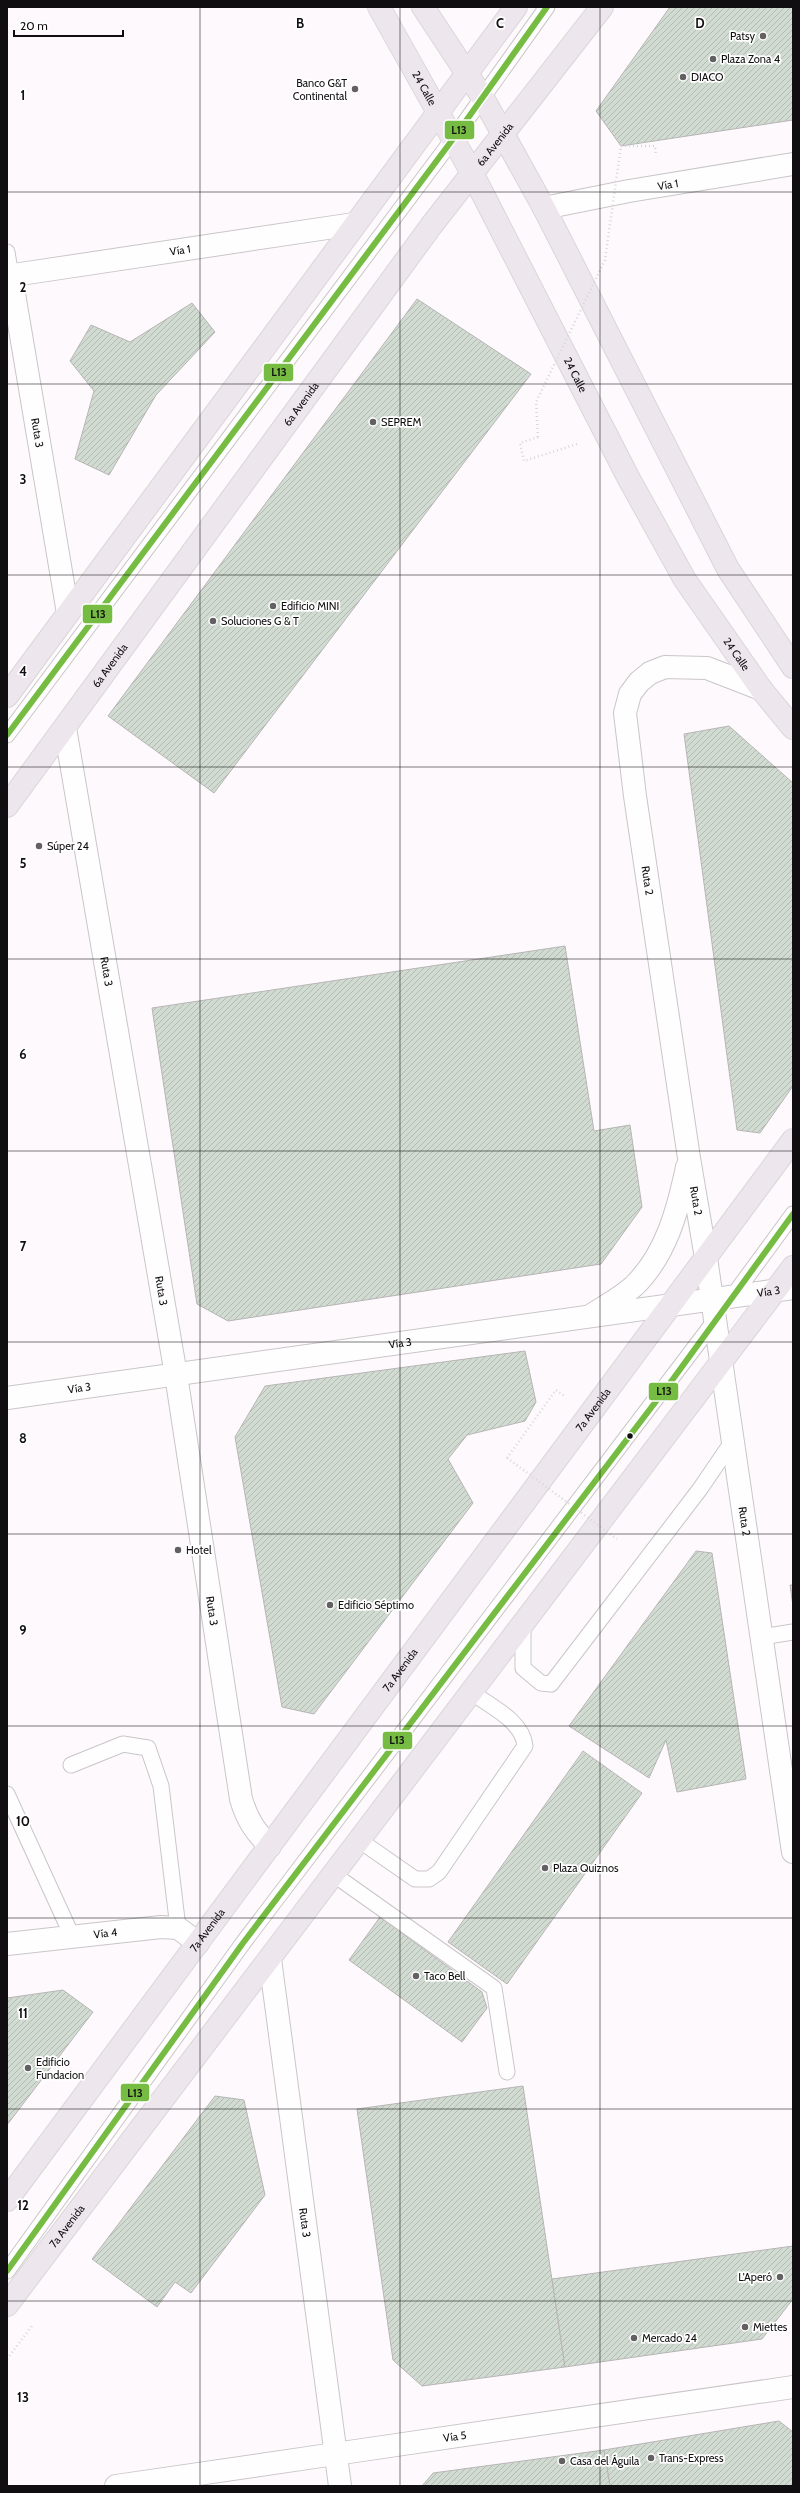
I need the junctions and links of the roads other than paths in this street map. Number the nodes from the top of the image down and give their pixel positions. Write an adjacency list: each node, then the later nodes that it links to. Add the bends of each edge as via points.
1 (379, 7): 8 (main road, 24 Calle)
2 (423, 7): 6 (main road)
3 (516, 7): 6 (main road)
4 (547, 7): 7 (lane)
5 (602, 7): 9 (main road, 6a Avenida)
6 (468, 74): 7 (main road); 8 (main road)
7 (483, 98): 9 (main road); 10 (lane)
8 (439, 113): 10 (main road, 24 Calle); 14 (main road)
9 (503, 134): 12 (main road, 6a Avenida); 13 (main road)
10 (453, 139): 12 (main road, 24 Calle); 23 (lane)
11 (793, 164): 13 (street, Vía 1, via 629,190)
12 (472, 173): 19 (main road, 24 Calle, via 629,479 681,573); 21 (main road, 6a Avenida, via 426,232)
13 (544, 208): 18 (main road, via 728,569)
14 (354, 224): 16 (street, Vía 1); 17 (main road)
15 (7, 252): 16 (lane, Ruta 3)
16 (9, 276): 17 (street, Ruta 3)
17 (68, 613): 20 (main road)
18 (793, 667)
19 (761, 689): 22 (main road, 24 Calle); 26 (street, Ruta 2, via 707,668 665,667 650,673 638,682 630,694 625,713)
20 (7, 696)
21 (65, 728): 24 (main road, 6a Avenida); 35 (street, Ruta 3)
22 (793, 728)
23 (7, 734)
24 (7, 806)
25 (793, 1140): 28 (main road, 7a Avenida)
26 (689, 1158): 28 (street, Ruta 2); 33 (street, via 669,1232 660,1252 633,1287)
27 (793, 1214): 31 (lane)
28 (706, 1258): 31 (street, Ruta 2); 32 (main road, 7a Avenida)
29 (793, 1267): 30 (main road, 7a Avenida)
30 (784, 1290): 31 (street, Vía 3); 34 (main road, 7a Avenida)
31 (720, 1306): 32 (street, Vía 3); 34 (street, Ruta 2); 56 (lane, via 243,1943)
32 (671, 1307): 33 (street, Vía 3); 46 (main road, 7a Avenida)
33 (585, 1318): 35 (street, Vía 3)
34 (720, 1360): 37 (street, Ruta 2); 38 (main road, 7a Avenida)
35 (176, 1375): 36 (street, Vía 3); 46 (street, Ruta 3, via 241,1799 247,1818)
36 (7, 1398)
37 (732, 1442): 38 (lane, via 700,1489 551,1684 541,1683 523,1668); 40 (street, Ruta 2)
38 (523, 1624): 41 (main road, 7a Avenida)
39 (793, 1632): 40 (lane)
40 (761, 1637): 44 (street, Ruta 2)
41 (471, 1692): 45 (main road, 7a Avenida); 45 (lane, via 515,1725 524,1736 525,1746 439,1872 429,1879 415,1879)
42 (70, 1765): 49 (lane, via 123,1744 148,1748 161,1786)
43 (7, 1794): 50 (lane)
44 (791, 1829): 47 (street, Ruta 2)
45 (359, 1840): 48 (main road, 7a Avenida)
46 (270, 1846): 51 (main road, 7a Avenida)
47 (793, 1852)
48 (334, 1874): 53 (main road, 7a Avenida); 54 (lane, via 494,1988)
49 (178, 1928): 50 (street, Vía 4, via 148,1928); 51 (street)
50 (72, 1936): 52 (street, Vía 4)
51 (198, 1943): 55 (main road, 7a Avenida)
52 (7, 1944)
53 (270, 1959): 57 (main road, 7a Avenida); 59 (street, Ruta 3)
54 (507, 2072)
55 (7, 2200)
56 (7, 2271)
57 (7, 2305)
58 (793, 2387): 59 (street, Vía 5)
59 (335, 2454): 60 (street, Vía 5); 61 (street, Ruta 3)
60 (116, 2486)
61 (340, 2486)

